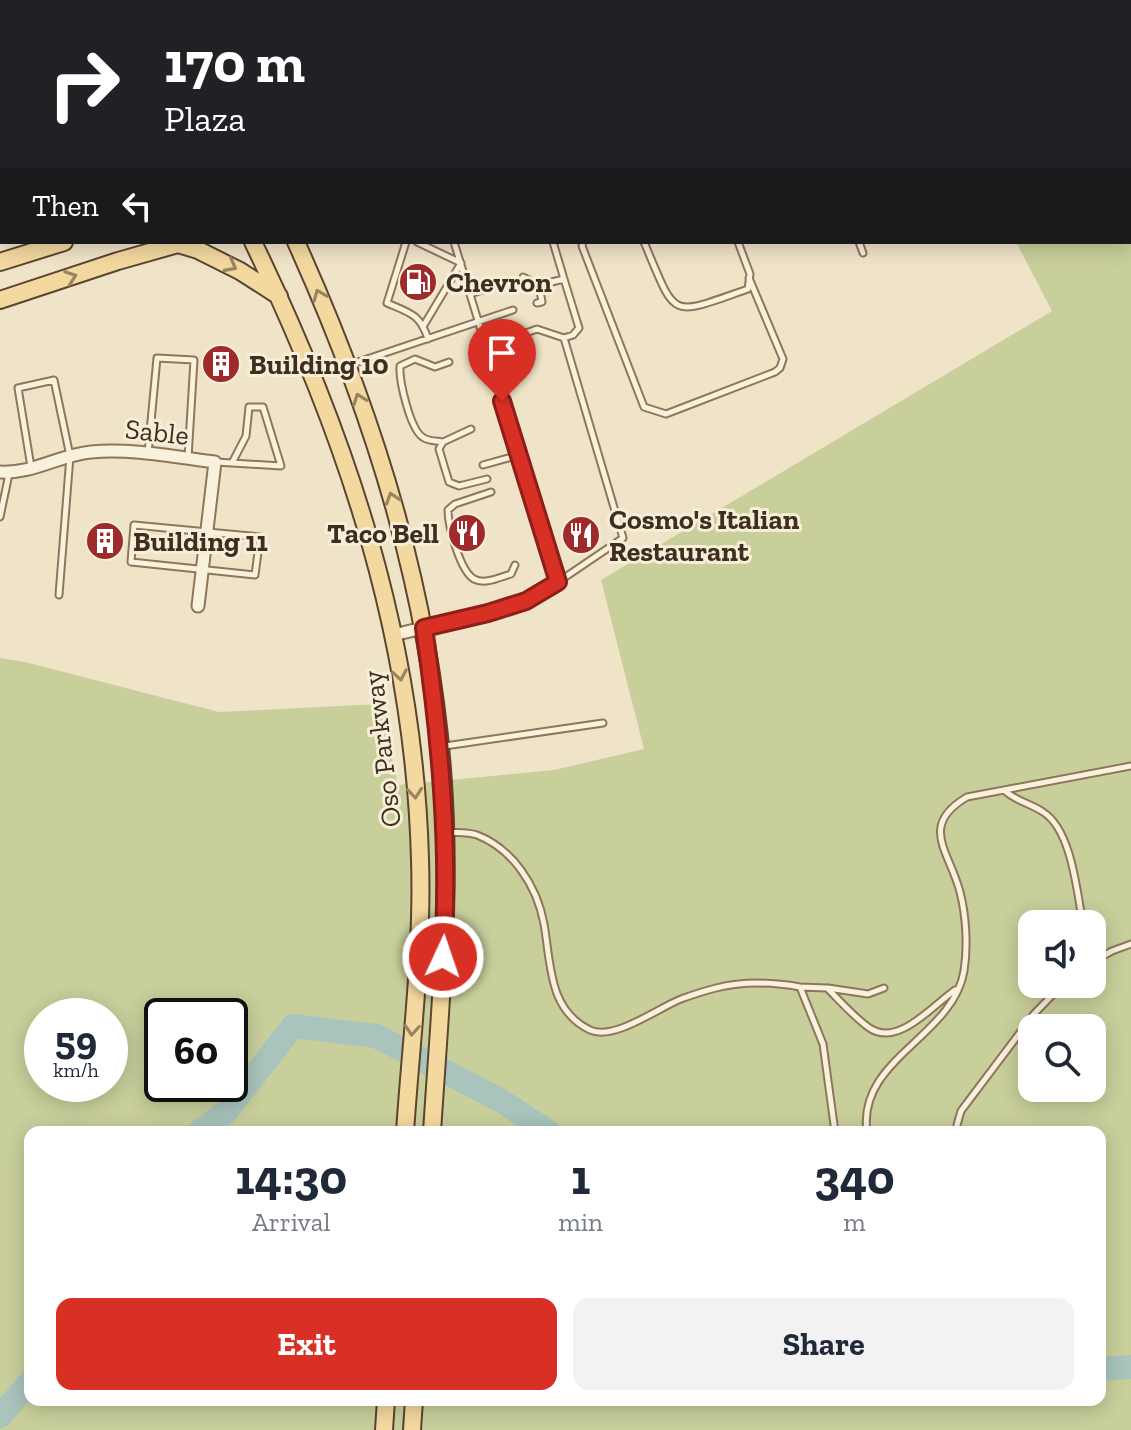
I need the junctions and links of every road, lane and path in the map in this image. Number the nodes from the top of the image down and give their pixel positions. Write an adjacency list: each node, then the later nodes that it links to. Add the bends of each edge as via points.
1 (58, 244): 16 (main road)
2 (178, 244): 26 (main road, one-way to 2)
3 (184, 244): 25 (main road, one-way to 25)
4 (254, 244): 25 (main road, Oso Parkway)
5 (297, 244): 35 (main road, Oso Parkway, one-way to 5)
6 (405, 244): 30 (lane, via 387,303 417,316)
7 (421, 244): 18 (lane)
8 (455, 244): 18 (lane)
9 (554, 244): 21 (lane)
10 (582, 244): 20 (lane, via 644,407 666,414 780,368 783,359)
11 (645, 244): 20 (lane, via 668,299 681,308 748,289)
12 (739, 244): 20 (lane)
13 (860, 244): 15 (lane)
14 (0, 253): 16 (main road)
15 (863, 253)
16 (19, 256): 17 (main road)
17 (0, 262)
18 (461, 263): 24 (lane); 30 (lane)
19 (523, 277): 23 (lane)
20 (749, 278)
21 (564, 279): 23 (lane); 31 (lane, via 579,328)
22 (502, 284): 24 (lane)
23 (539, 285): 27 (lane, via 542,302)
24 (470, 294): 29 (lane)
25 (279, 296): 57 (main road, Oso Parkway, via 346,462 382,579)
26 (0, 300)
27 (537, 303)
28 (513, 310): 29 (lane)
29 (478, 323): 32 (lane); 33 (lane)
30 (424, 325): 32 (lane)
31 (564, 338): 33 (lane, via 537,329); 53 (lane, via 623,538)
32 (428, 339): 35 (lane)
33 (486, 347): 39 (lane)
34 (449, 362): 37 (lane, via 435,367 415,359 400,366 399,377 416,431 425,440)
35 (347, 365): 56 (main road, Oso Parkway, one-way to 35, via 401,525)
36 (471, 429): 37 (lane)
37 (443, 442): 47 (lane, via 439,449 449,482 459,486)
38 (148, 455): 40 (street, Sable, via 110,451); 41 (street, Sable); 41 (lane, via 157,358 194,360)
39 (519, 455): 44 (lane); 53 (lane)
40 (70, 456): 45 (street, Sable); 45 (lane, via 54,380 18,388); 54 (lane)
41 (188, 459): 42 (street, Sable)
42 (215, 462): 43 (lane); 50 (street, Sable)
43 (232, 463): 43 (lane, via 281,466 263,407 249,407 246,436)
44 (483, 465)
45 (32, 470): 46 (street, Sable)
46 (4, 472): 49 (lane)
47 (487, 479)
48 (491, 492): 51 (lane, via 455,504 448,510 448,522 465,571 476,580 511,574)
49 (0, 517)
50 (207, 532): 52 (street, Sable); 52 (lane, via 260,537 255,575); 52 (lane, via 134,525 131,562)
51 (515, 565)
52 (202, 569): 55 (street, Sable)
53 (558, 582): 56 (street, via 526,601)
54 (59, 595)
55 (198, 606)
56 (424, 628): 57 (street); 59 (main road, Oso Parkway)
57 (393, 635): 72 (main road, Oso Parkway, one-way to 72, via 407,715 420,859)
58 (603, 723): 59 (lane)
59 (440, 747): 62 (main road, Oso Parkway)
60 (1131, 766): 61 (lane)
61 (1004, 790): 63 (lane, via 1053,820 1071,859); 69 (lane, via 967,797 945,815 941,826 940,840 964,908)
62 (445, 832): 66 (lane, via 475,834 521,868 544,920 551,978 560,1002 593,1032 621,1027 716,988 773,982); 73 (main road, Oso Parkway, via 445,929)
63 (1080, 910)
64 (1131, 944): 65 (lane)
65 (1106, 954)
66 (800, 987): 67 (lane); 74 (lane, via 823,1044)
67 (827, 988): 68 (lane, via 868,994); 69 (lane, via 868,1027 887,1033 909,1025)
68 (884, 988)
69 (959, 988): 75 (lane, via 871,1091)
70 (1049, 998): 71 (lane, via 961,1111)
71 (957, 1125)
72 (405, 1126)
73 (432, 1126)
74 (834, 1126)
75 (867, 1126)
76 (386, 1406): 78 (main road)
77 (414, 1406): 79 (main road)
78 (384, 1430)
79 (412, 1430)

